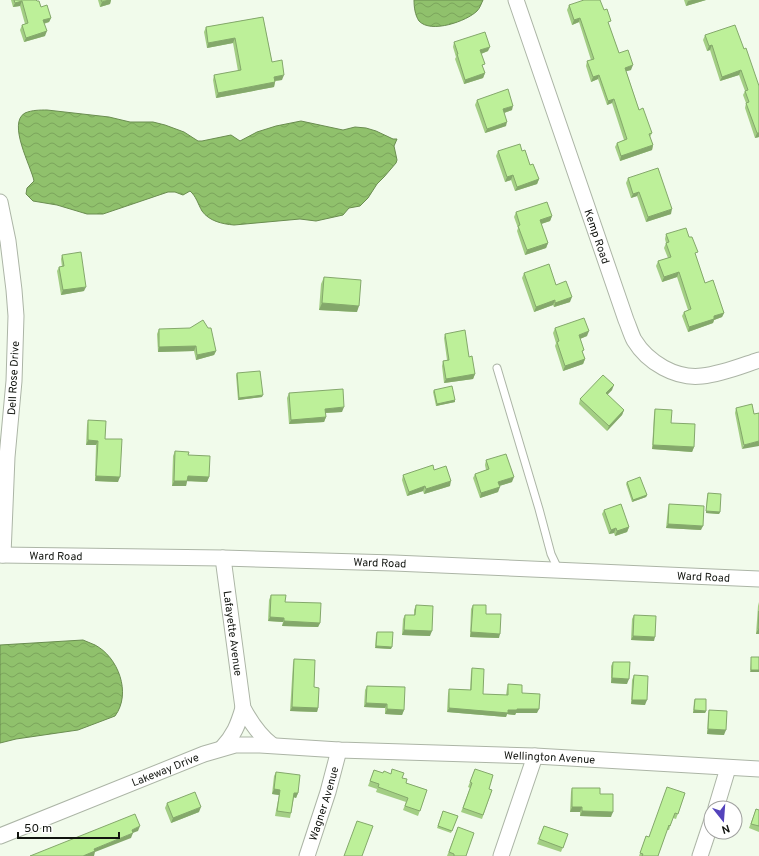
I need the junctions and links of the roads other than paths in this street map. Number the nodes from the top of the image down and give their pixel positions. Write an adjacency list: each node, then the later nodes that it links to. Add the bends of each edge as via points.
1 (516, 0): 3 (street, Kemp Road, via 634,340 655,363 687,376 722,372)
2 (0, 202): 5 (street, Dell Rose Drive, via 9,248 16,316 14,381)
3 (759, 360)
4 (497, 368): 7 (lane, via 539,508 550,554)
5 (1, 555): 6 (street, Ward Road)
6 (223, 558): 7 (street, Ward Road); 9 (street, Lafayette Avenue)
7 (559, 571): 8 (street, Ward Road)
8 (759, 579)
9 (243, 708): 10 (street, Lafayette Avenue, via 262,737); 11 (street, Lafayette Avenue, via 231,739)
10 (272, 745): 11 (street, Lakeway Drive, via 235,745); 12 (street, Lakeway Drive)
11 (222, 748): 17 (street, Lakeway Drive)
12 (339, 750): 13 (street, Wellington Avenue); 19 (street, Wagner Avenue)
13 (535, 756): 14 (street, Wellington Avenue); 20 (street)
14 (728, 768): 15 (street, Wellington Avenue); 16 (street)
15 (759, 769)
16 (718, 800)
17 (0, 836)
18 (705, 840): 21 (street)
19 (307, 856)
20 (501, 856)
21 (700, 856)

